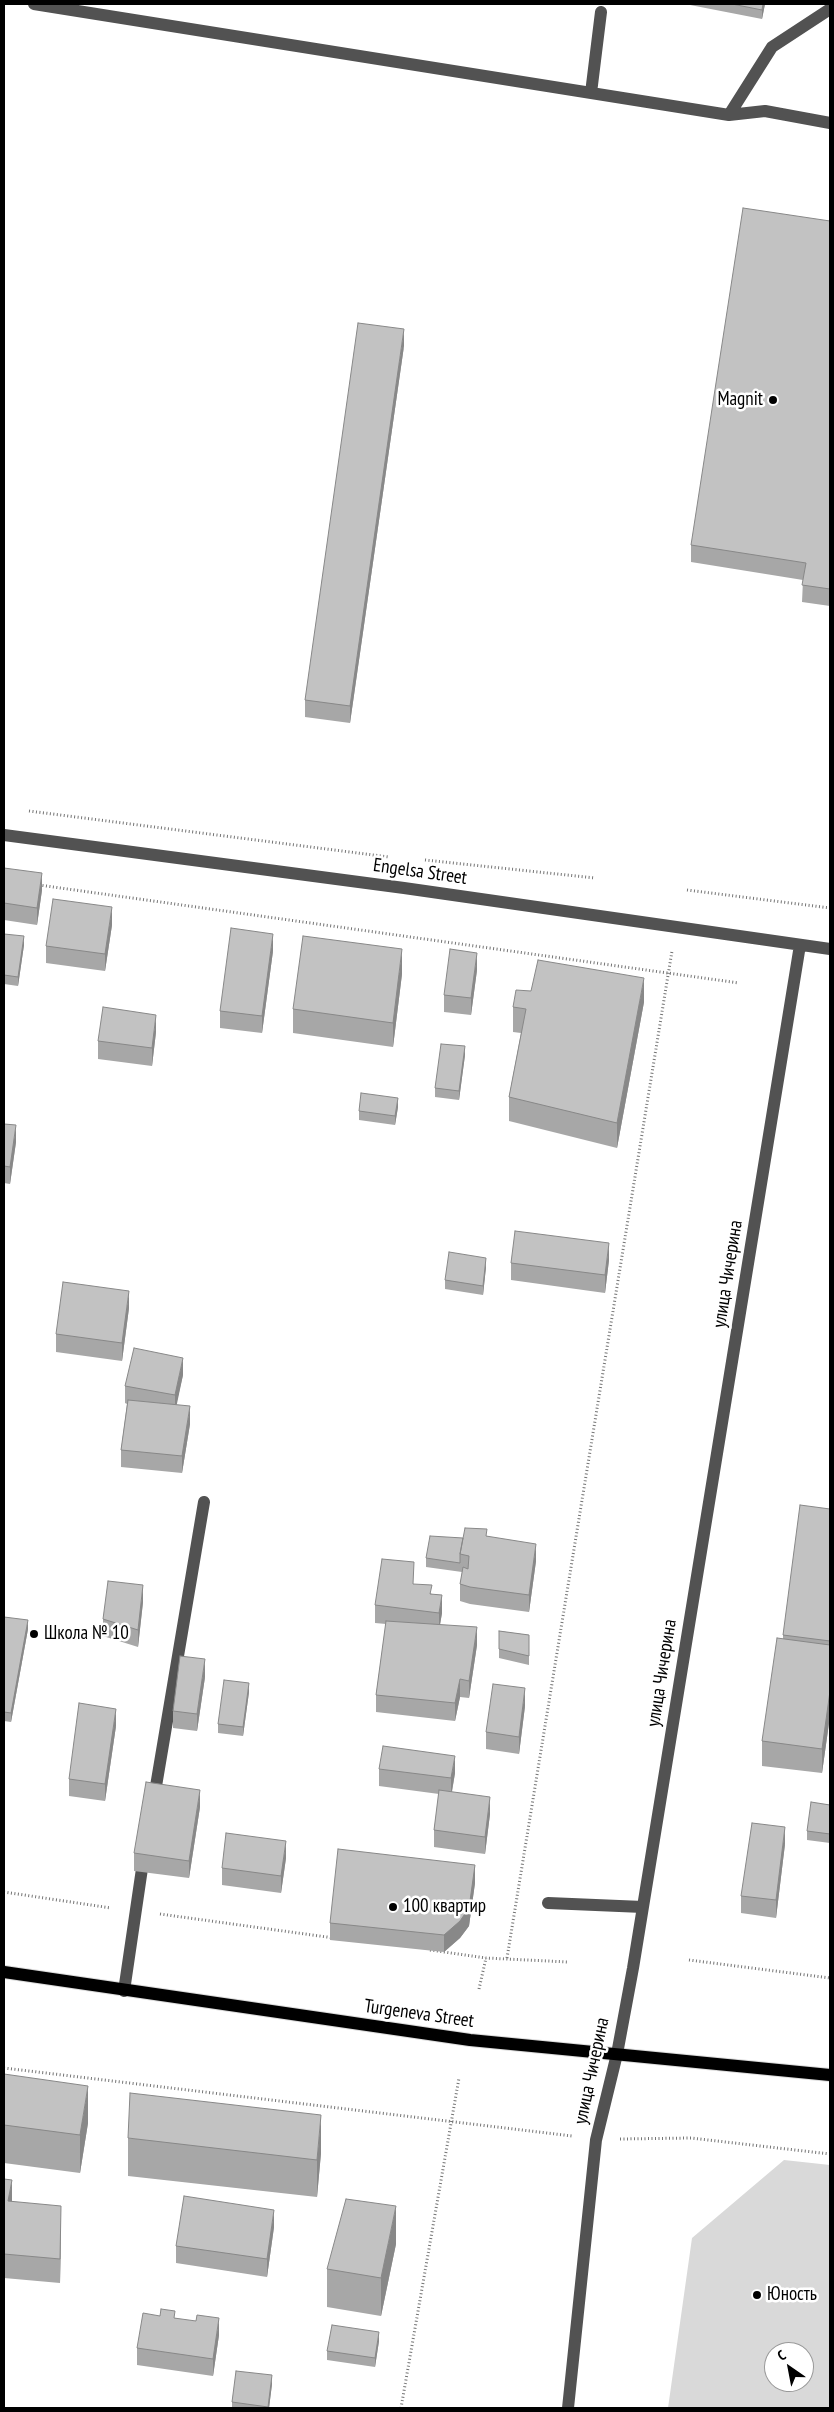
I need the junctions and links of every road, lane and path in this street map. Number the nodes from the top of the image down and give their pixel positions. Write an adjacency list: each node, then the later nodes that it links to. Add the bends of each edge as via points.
1 (34, 4): 4 (street)
2 (830, 9): 5 (street, via 772,47)
3 (601, 12): 4 (street)
4 (591, 93): 5 (street)
5 (728, 115): 6 (street, via 765,111)
6 (830, 123)
7 (24, 810): 9 (path)
8 (4, 835): 15 (street, Engelsa Street)
9 (389, 857)
10 (425, 860): 11 (path)
11 (594, 878)
12 (33, 884): 18 (path)
13 (687, 890): 14 (path)
14 (830, 908)
15 (800, 945): 17 (street, Engelsa Street); 25 (street, улица Чичерина)
16 (673, 946): 18 (path)
17 (830, 949)
18 (669, 974): 19 (path); 30 (path)
19 (739, 983)
20 (204, 1502): 21 (street)
21 (151, 1814)
22 (146, 1843): 26 (street)
23 (4, 1892): 26 (path)
24 (548, 1902): 25 (street)
25 (643, 1907): 37 (street, улица Чичерина)
26 (135, 1911): 27 (path); 36 (street)
27 (340, 1938)
28 (428, 1950): 29 (path)
29 (486, 1958): 30 (path); 35 (path)
30 (507, 1958): 32 (path)
31 (688, 1960): 34 (path)
32 (568, 1962)
33 (4, 1972): 36 (main road, Turgeneva Street)
34 (830, 1978)
35 (479, 1989)
36 (124, 1991): 37 (main road, Turgeneva Street, via 470,2040)
37 (617, 2054): 39 (main road, Turgeneva Street); 42 (street, улица Чичерина)
38 (4, 2068): 41 (path)
39 (830, 2075)
40 (459, 2078): 41 (path)
41 (451, 2120): 42 (path); 44 (path)
42 (596, 2140): 43 (path, via 691,2138); 45 (street, улица Чичерина)
43 (830, 2154)
44 (401, 2408)
45 (568, 2408)

